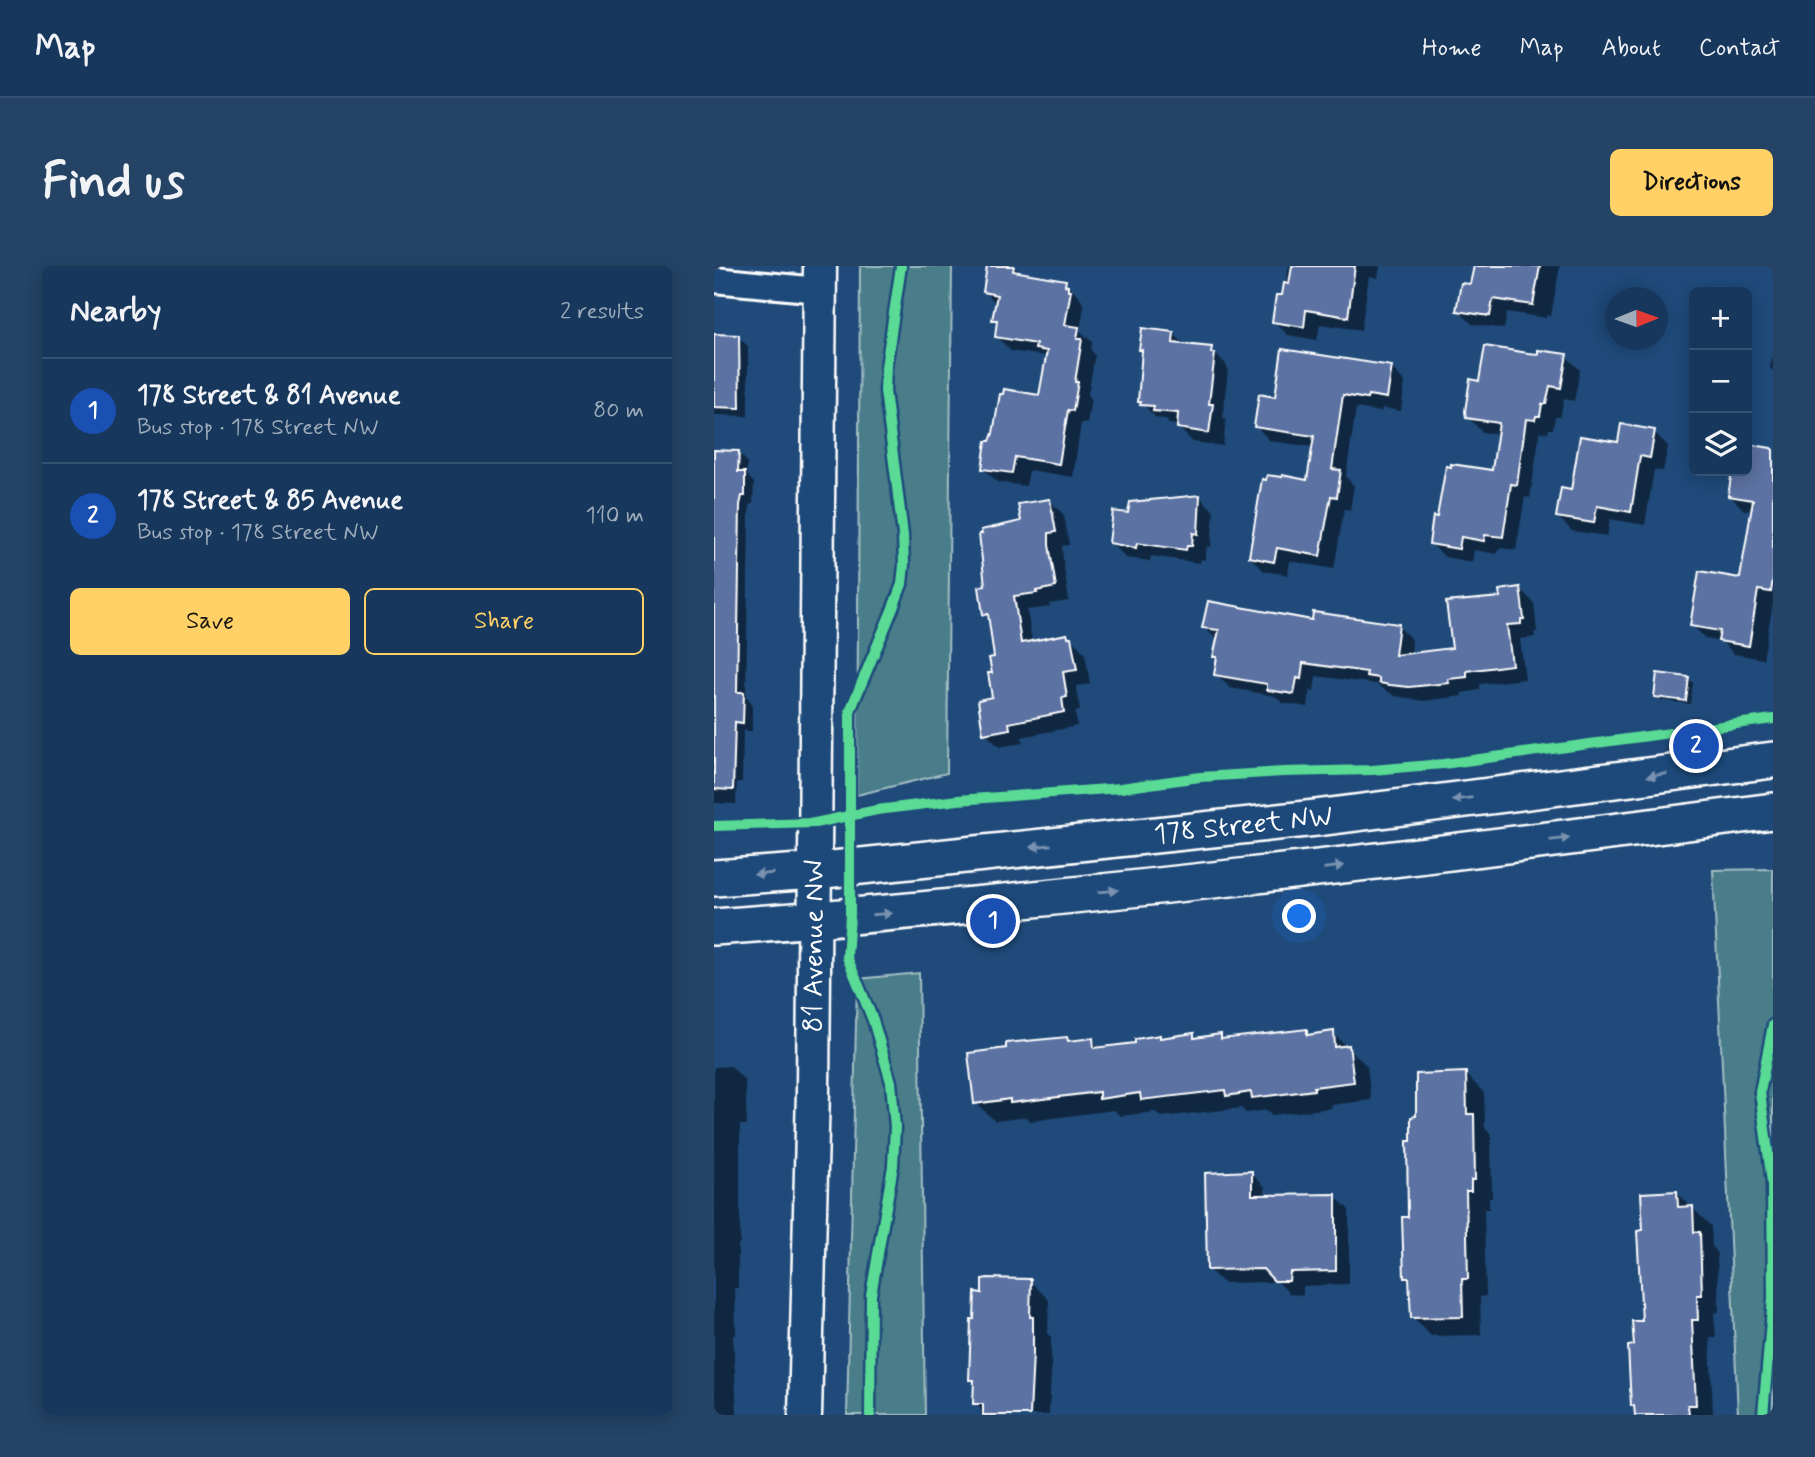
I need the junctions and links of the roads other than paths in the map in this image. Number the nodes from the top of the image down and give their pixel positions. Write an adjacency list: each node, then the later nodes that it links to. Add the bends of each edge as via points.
1 (819, 278): 2 (street); 5 (street, 81 Avenue NW)
2 (714, 281)
3 (1773, 760): 5 (main road, 178 Street NW, one-way to 5, via 1316,818)
4 (1773, 811): 7 (main road, 178 Street NW, one-way to 4, via 1306,870)
5 (814, 871): 6 (main road, 178 Street NW, one-way to 6); 7 (street, 81 Avenue NW)
6 (714, 878)
7 (814, 919): 8 (main road, 178 Street NW); 9 (street, 81 Avenue NW)
8 (714, 927)
9 (805, 1415)

